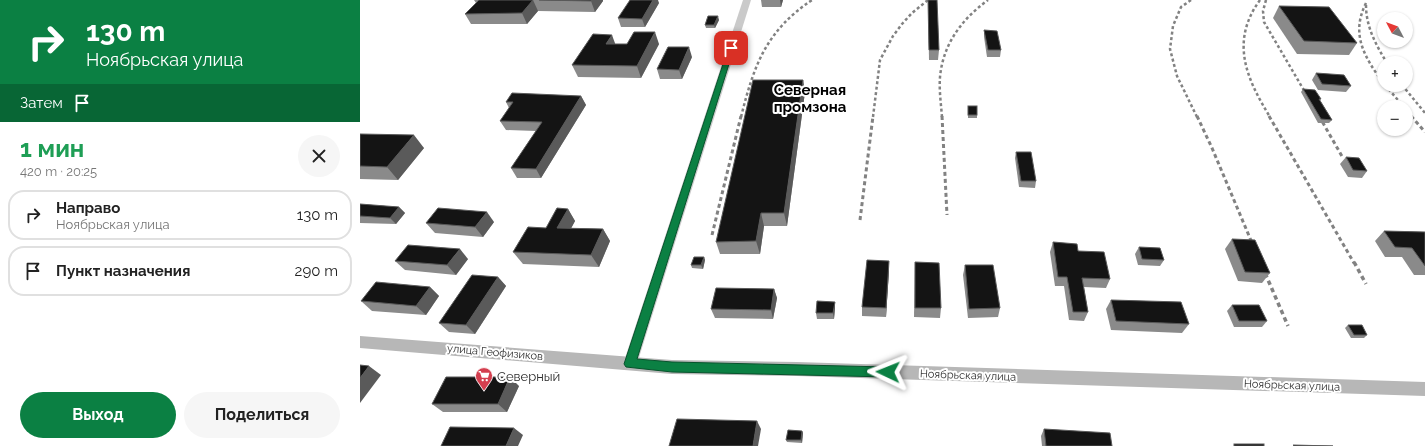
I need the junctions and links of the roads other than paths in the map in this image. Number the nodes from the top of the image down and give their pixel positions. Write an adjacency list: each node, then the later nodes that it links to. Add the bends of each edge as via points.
1 (747, 0): 3 (street)
2 (360, 342): 3 (main road, улица Геофизиков)
3 (630, 364): 4 (main road, Ноябрьская улица)
4 (1425, 389)

